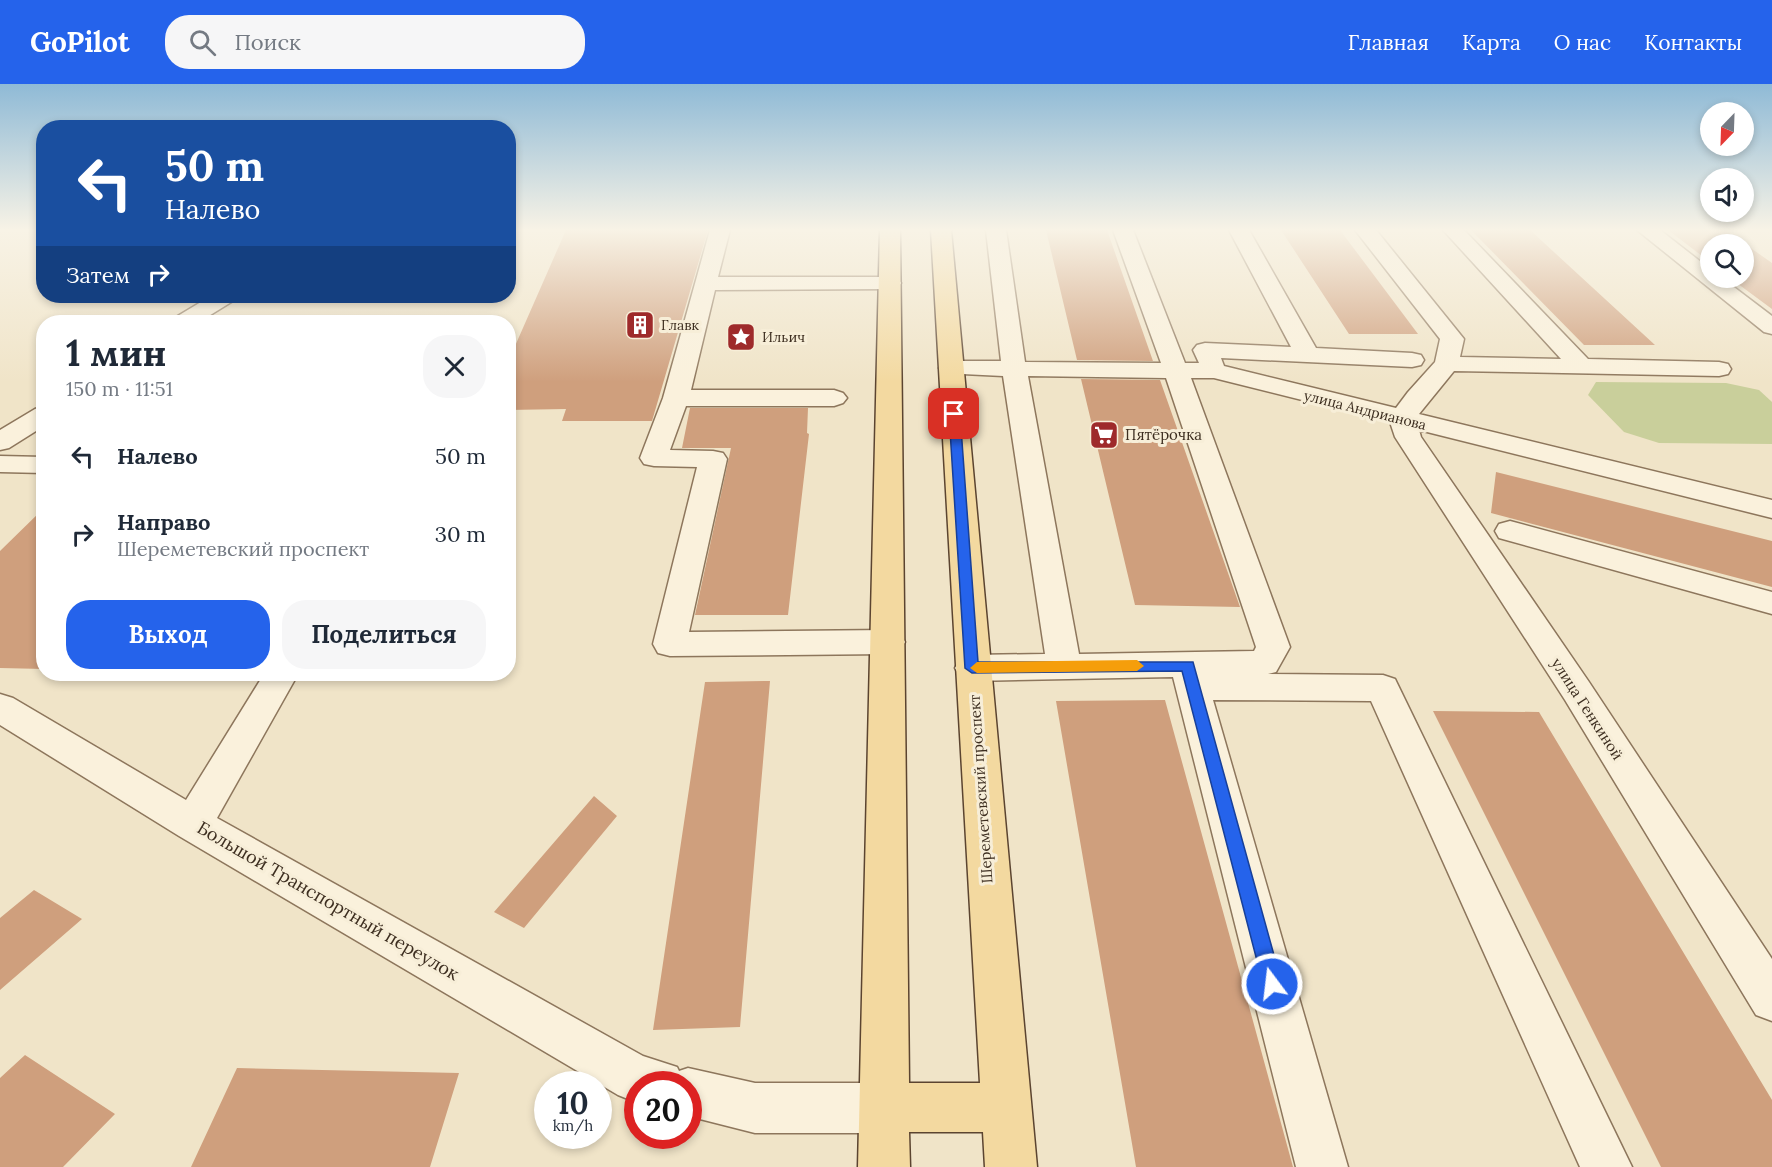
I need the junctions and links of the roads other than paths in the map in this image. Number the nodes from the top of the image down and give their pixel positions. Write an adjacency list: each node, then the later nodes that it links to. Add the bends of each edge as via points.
1 (707, 281): 10 (street)
2 (929, 281): 19 (main road, Шереметевский проспект)
3 (1003, 281): 18 (street)
4 (1142, 281): 21 (street)
5 (1267, 281): 14 (street)
6 (1405, 281): 16 (street, via 1452,339)
7 (1501, 281): 17 (street)
8 (1712, 281): 13 (street)
9 (890, 283): 10 (street); 33 (main road, Шереметевский проспект)
10 (706, 284): 23 (street)
11 (214, 303): 12 (street)
12 (195, 315)
13 (1772, 327)
14 (1308, 356): 15 (street); 22 (street, via 1205,350)
15 (1412, 360)
16 (1447, 364): 17 (street); 26 (street)
17 (1581, 366): 20 (street)
18 (1014, 367): 19 (street, улица Андрианова); 21 (street, улица Андрианова); 34 (street)
19 (951, 368): 35 (main road, Шереметевский проспект)
20 (1719, 369)
21 (1175, 370): 22 (street, улица Андрианова); 36 (street, via 1273,647 1264,663)
22 (1214, 371): 26 (street, улица Андрианова)
23 (676, 398): 24 (street); 33 (street, via 654,458 713,459 670,644)
24 (834, 398)
25 (36, 419): 27 (street)
26 (1402, 419): 30 (street, улица Андрианова); 40 (street, улица Генкиной, via 1408,437 1577,691)
27 (0, 442)
28 (0, 464): 29 (street)
29 (36, 465)
30 (1772, 509)
31 (1510, 531): 32 (street)
32 (1772, 603)
33 (888, 642): 44 (main road, Шереметевский проспект)
34 (1064, 666): 35 (street); 36 (street)
35 (972, 668): 43 (main road, Шереметевский проспект)
36 (1190, 676): 47 (street); 48 (street, via 1383,688)
37 (277, 681): 39 (street)
38 (0, 708): 39 (street, Большой Транспортный переулок)
39 (193, 824): 41 (street, Большой Транспортный переулок)
40 (1772, 999)
41 (624, 1072)
42 (702, 1095): 44 (street, via 755,1108)
43 (1006, 1107): 44 (main road); 46 (main road, Шереметевский проспект)
44 (884, 1108): 45 (main road, Шереметевский проспект)
45 (884, 1167)
46 (1011, 1167)
47 (1322, 1167)
48 (1606, 1167)

